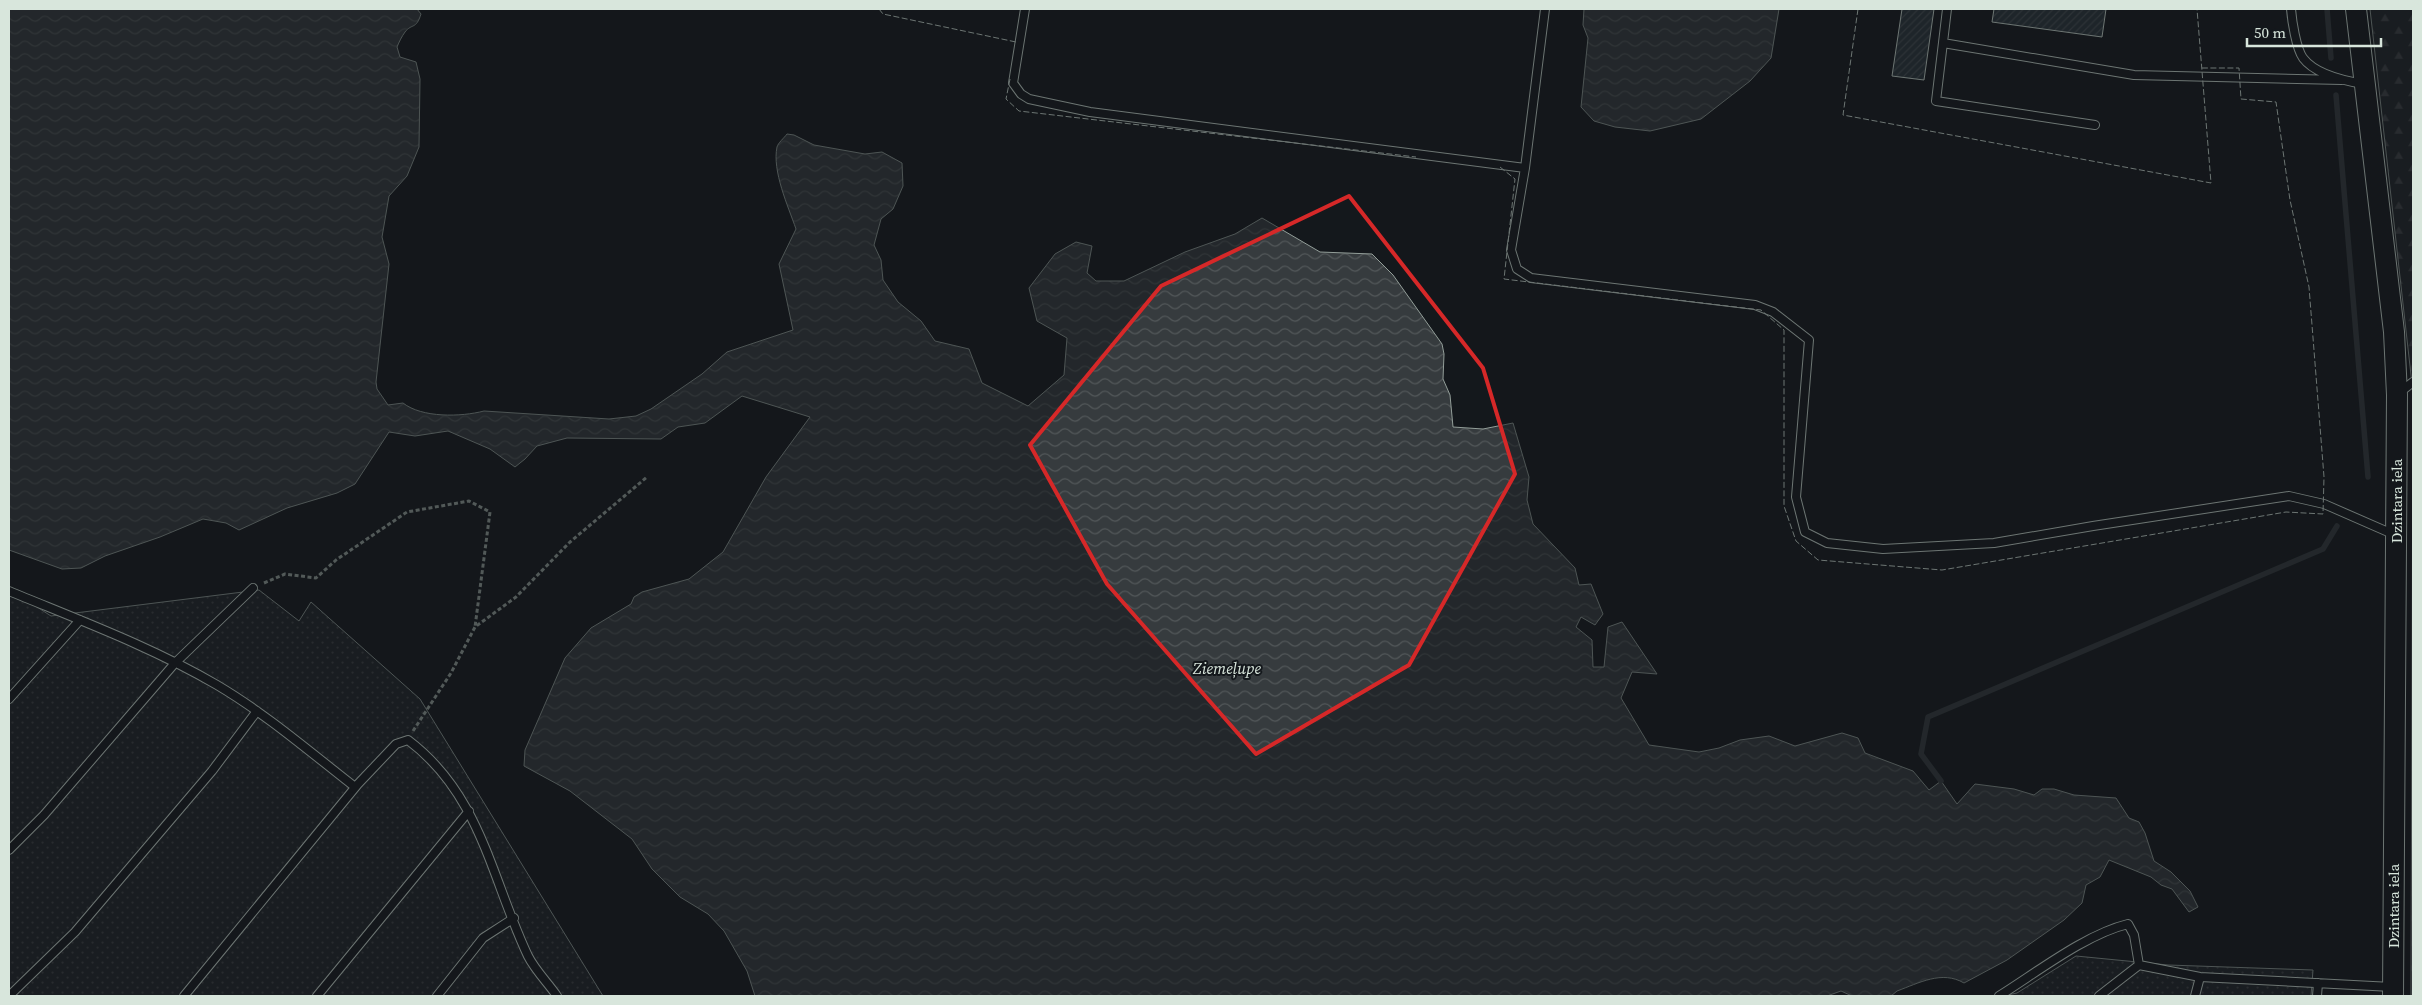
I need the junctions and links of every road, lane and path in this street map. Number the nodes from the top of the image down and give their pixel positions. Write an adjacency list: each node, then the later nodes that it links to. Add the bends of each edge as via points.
1 (1025, 9): 10 (lane, via 1013,83 1029,99 1090,112)
2 (1545, 9): 10 (lane)
3 (1947, 9): 6 (lane)
4 (2291, 9): 7 (lane, via 2303,58 2325,74)
5 (2356, 9): 8 (street, Dzintara iela)
6 (1943, 43): 7 (lane, via 2134,75); 9 (lane, via 1936,101)
7 (2342, 80): 8 (lane)
8 (2365, 84): 12 (street, Dzintara iela, via 2394,332)
9 (2096, 125)
10 (1525, 168): 14 (lane, via 1511,250 1517,269 1531,278 1755,305 1773,312 1809,340 1796,497 1805,532 1827,543 1883,549 1994,543 2289,496 2324,504)
11 (2413, 382): 12 (lane)
12 (2397, 394): 14 (street, Dzintara iela)
13 (647, 477): 18 (path, via 570,542 516,597)
14 (2397, 536): 30 (street, Dzintara iela)
15 (253, 588): 18 (path, via 285,574 316,578 336,560 407,512 469,501 490,512); 19 (lane)
16 (9, 591): 17 (lane)
17 (80, 620): 19 (lane); 20 (lane)
18 (475, 627): 22 (path, via 451,674)
19 (175, 663): 21 (lane); 25 (lane, via 44,815)
20 (9, 699)
21 (257, 711): 23 (lane); 31 (lane, via 212,771 75,932)
22 (408, 740): 23 (lane, via 396,744); 24 (lane, via 449,780)
23 (355, 787): 32 (lane)
24 (469, 811): 26 (lane); 33 (lane)
25 (9, 850)
26 (514, 918): 34 (lane, via 483,938); 35 (lane, via 529,957)
27 (2139, 965): 28 (lane); 36 (lane, via 2134,935 2128,924 2078,946); 37 (lane)
28 (2200, 977): 29 (lane); 38 (lane)
29 (2318, 983): 30 (lane); 39 (lane)
30 (2393, 992)
31 (9, 996)
32 (184, 996)
33 (317, 996)
34 (437, 996)
35 (557, 996)
36 (1999, 996)
37 (2099, 996)
38 (2195, 996)
39 (2317, 996)

